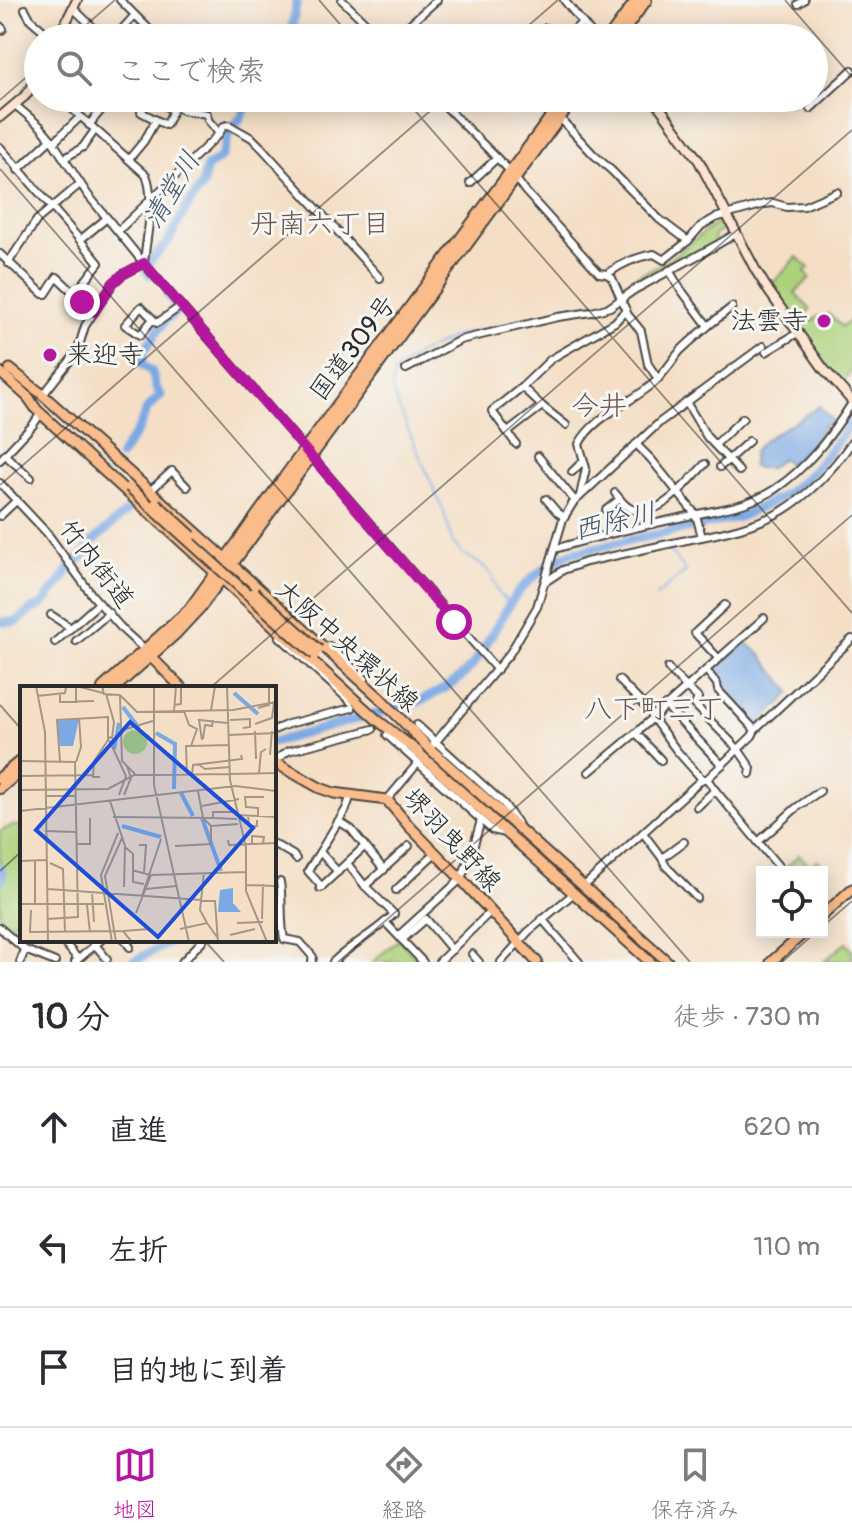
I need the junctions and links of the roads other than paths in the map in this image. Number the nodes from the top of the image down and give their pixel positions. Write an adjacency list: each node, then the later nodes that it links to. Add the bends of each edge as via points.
1 (120, 0): 9 (street)
2 (342, 0): 16 (street)
3 (437, 0): 17 (street)
4 (564, 0): 10 (street)
5 (637, 0): 18 (highway)
6 (646, 0): 19 (highway)
7 (75, 4): 12 (street); 13 (street)
8 (25, 9): 11 (street)
9 (134, 16): 14 (street); 15 (street)
10 (582, 23)
11 (36, 24)
12 (63, 24)
13 (92, 24)
14 (127, 24)
15 (143, 24)
16 (367, 24)
17 (410, 24)
18 (619, 24)
19 (628, 24)
20 (852, 70): 21 (street)
21 (828, 92)
22 (24, 96): 23 (street)
23 (15, 105): 33 (street); 39 (street)
24 (75, 112): 34 (street)
25 (100, 112): 37 (street)
26 (141, 112): 36 (street)
27 (172, 112): 36 (street, via 166,125)
28 (194, 112): 38 (street, via 207,114)
29 (451, 112): 42 (street)
30 (555, 112): 45 (highway, 国道309号)
31 (563, 112): 35 (highway, 国道309号)
32 (663, 112): 51 (street, via 699,161)
33 (0, 117)
34 (80, 117): 37 (street); 39 (street)
35 (559, 117): 45 (highway, 国道309号); 56 (street, via 659,219)
36 (156, 120): 43 (street)
37 (92, 127): 41 (street, via 83,147); 43 (street)
38 (219, 133): 49 (street); 62 (street, via 229,125 252,138)
39 (52, 140): 41 (street); 44 (street)
40 (0, 147): 44 (street)
41 (65, 158): 47 (street)
42 (497, 158): 45 (street); 46 (street)
43 (129, 159): 49 (street, via 146,175)
44 (18, 170): 50 (street)
45 (512, 174): 61 (street, via 599,273); 91 (highway, 国道309号)
46 (470, 183)
47 (80, 184): 50 (street); 52 (street)
48 (837, 192): 51 (street, via 804,206 773,203)
49 (151, 198): 53 (street); 59 (street)
50 (50, 207): 55 (street); 58 (street)
51 (727, 214): 54 (street); 56 (street, via 701,226)
52 (107, 218): 53 (street); 55 (street)
53 (118, 231): 59 (street)
54 (737, 233): 60 (street); 71 (street)
55 (80, 240): 63 (street, via 99,263)
56 (688, 241): 61 (street, via 664,260 654,254 639,257)
57 (0, 254): 58 (street)
58 (8, 263): 63 (street, via 43,294 57,277)
59 (146, 266): 66 (street); 68 (street, via 122,275)
60 (669, 270): 64 (street); 70 (street)
61 (607, 274): 64 (street)
62 (380, 278)
63 (74, 295): 68 (street)
64 (621, 301): 67 (street); 73 (street, via 460,340)
65 (732, 307): 70 (street)
66 (178, 308): 69 (street, via 157,323); 91 (street)
67 (626, 310): 75 (street, via 641,331 648,364); 76 (street, via 615,322 551,359)
68 (94, 312): 77 (street, via 73,357)
69 (153, 319): 69 (street, via 141,307 125,325 140,335)
70 (708, 326): 75 (street)
71 (799, 332): 79 (street); 80 (street)
72 (0, 360): 74 (main road, 大阪中央環状線)
73 (406, 369)
74 (5, 371): 77 (main road); 78 (main road, 大阪中央環状線); 102 (main road, 大阪中央環状線)
75 (658, 379): 95 (street, via 583,436)
76 (522, 387): 81 (street); 85 (street, via 492,411)
77 (43, 395): 104 (main road)
78 (28, 397): 82 (main road); 102 (main road, 大阪中央環状線)
79 (686, 402): 89 (street); 90 (street)
80 (852, 402): 111 (street, via 820,448 780,485 734,507)
81 (542, 406): 84 (street); 85 (street)
82 (41, 413): 93 (street); 116 (main road)
83 (743, 418): 90 (street)
84 (566, 425)
85 (508, 432): 88 (street)
86 (749, 441): 94 (street)
87 (852, 442): 113 (street, via 824,476 783,510 740,528)
88 (516, 444)
89 (636, 444): 105 (street); 107 (street)
90 (715, 445): 94 (street)
91 (308, 452): 115 (highway, 国道309号); 131 (street)
92 (538, 456): 107 (street)
93 (3, 458): 100 (street)
94 (728, 459): 97 (street); 98 (street)
95 (583, 461): 99 (street); 107 (street, via 586,468)
96 (705, 464): 105 (street)
97 (720, 467)
98 (739, 471)
99 (572, 472)
100 (31, 478)
101 (0, 483): 108 (street, 竹内街道)
102 (131, 484): 138 (main road, 大阪中央環状線, bridge)
103 (187, 487): 104 (street, via 172,471)
104 (150, 491): 115 (main road)
105 (677, 492): 109 (street, via 661,506 638,511 618,496); 111 (street)
106 (546, 499): 112 (street)
107 (577, 499): 112 (street)
108 (17, 500): 110 (street); 118 (street, 竹内街道)
109 (606, 510)
110 (0, 516)
111 (697, 516): 113 (street); 114 (street)
112 (565, 517): 114 (street)
113 (702, 535): 117 (street, via 586,562)
114 (554, 550): 117 (street)
115 (228, 561): 116 (highway, 国道309号); 138 (main road)
116 (218, 576): 120 (main road); 128 (highway, 国道309号)
117 (545, 580): 131 (street, via 537,607)
118 (99, 603): 121 (street, 竹内街道); 124 (street)
119 (725, 605): 129 (street, via 695,633)
120 (254, 608): 138 (main road); 143 (street, via 351,705)
121 (109, 613): 126 (street); 128 (street, 竹内街道)
122 (51, 615): 124 (street)
123 (764, 618): 129 (street)
124 (71, 628): 127 (street)
125 (852, 639): 144 (street)
126 (76, 641)
127 (55, 642)
128 (148, 653): 134 (highway, 国道309号); 135 (highway, 国道309号); 136 (main road)
129 (719, 659): 132 (street)
130 (668, 668): 137 (street)
131 (497, 670): 147 (street)
132 (706, 670): 137 (street); 144 (street)
133 (619, 680): 140 (street)
134 (106, 686)
135 (116, 686)
136 (180, 686)
137 (686, 687): 139 (street); 146 (street, via 698,698 695,705)
138 (375, 702): 141 (main road); 141 (main road)
139 (665, 705): 140 (street); 152 (street)
140 (653, 716): 145 (street); 157 (street)
141 (388, 725): 147 (main road); 147 (main road); 148 (street, via 288,751)
142 (417, 725): 147 (street)
143 (276, 729)
144 (755, 730): 146 (street)
145 (636, 733): 149 (street); 154 (street)
146 (738, 749): 152 (street); 155 (street)
147 (425, 751): 162 (street); 164 (street); 166 (main road, 大阪中央環状線); 184 (main road, 大阪中央環状線)
148 (276, 760)
149 (661, 760)
150 (20, 762): 156 (highway)
151 (276, 763): 161 (main road, 堺羽曳野線, via 320,788)
152 (722, 765): 157 (street)
153 (20, 771): 158 (highway)
154 (589, 772)
155 (750, 774)
156 (0, 778)
157 (705, 779): 159 (street); 167 (street)
158 (0, 788)
159 (715, 790): 163 (street); 169 (street)
160 (820, 791): 169 (street)
161 (351, 795): 162 (main road, 堺羽曳野線); 165 (street)
162 (387, 800): 174 (main road, 堺羽曳野線)
163 (697, 807)
164 (481, 820): 166 (street); 181 (street)
165 (338, 821): 172 (street); 173 (street)
166 (506, 833): 187 (main road, 大阪中央環状線)
167 (643, 833): 175 (street); 184 (street)
168 (684, 842): 175 (street)
169 (758, 842): 178 (street)
170 (276, 845): 176 (street)
171 (409, 846): 179 (street)
172 (364, 847): 177 (street); 179 (street)
173 (320, 852): 180 (street); 180 (street, via 308,871 321,888)
174 (435, 853): 181 (main road, 堺羽曳野線); 186 (street)
175 (662, 858): 189 (street)
176 (296, 859)
177 (347, 863): 180 (street); 183 (street)
178 (778, 866)
179 (384, 870): 183 (street)
180 (338, 872)
181 (461, 879): 192 (main road, 堺羽曳野線); 197 (street)
182 (280, 882): 188 (street)
183 (365, 886): 194 (street, via 394,914)
184 (584, 887): 187 (street); 222 (main road, 大阪中央環状線)
185 (852, 889): 191 (main road)
186 (396, 890)
187 (574, 893): 193 (street); 221 (main road, 大阪中央環状線)
188 (282, 898): 190 (street); 195 (street)
189 (697, 898)
190 (276, 900)
191 (828, 911)
192 (490, 912): 203 (main road, 堺羽曳野線); 206 (street)
193 (542, 919): 203 (street); 220 (street)
194 (384, 921): 197 (street); 216 (street)
195 (277, 922): 215 (street, via 284,939 300,942)
196 (1, 933): 205 (street)
197 (400, 937): 206 (street, via 426,919); 210 (street)
198 (798, 938): 223 (main road)
199 (63, 942): 209 (street)
200 (96, 942): 208 (street); 209 (street)
201 (126, 942): 204 (street)
202 (201, 942): 214 (street)
203 (518, 942): 218 (street); 219 (main road, 堺羽曳野線)
204 (130, 947)
205 (25, 950): 212 (street); 213 (street)
206 (452, 950): 211 (street)
207 (472, 954): 217 (street)
208 (107, 959)
209 (76, 960)
210 (421, 961)
211 (443, 961)
212 (20, 962)
213 (55, 962)
214 (182, 962)
215 (312, 962)
216 (333, 962)
217 (479, 962)
218 (501, 962)
219 (537, 962)
220 (579, 962)
221 (650, 962)
222 (668, 962)
223 (771, 962)

